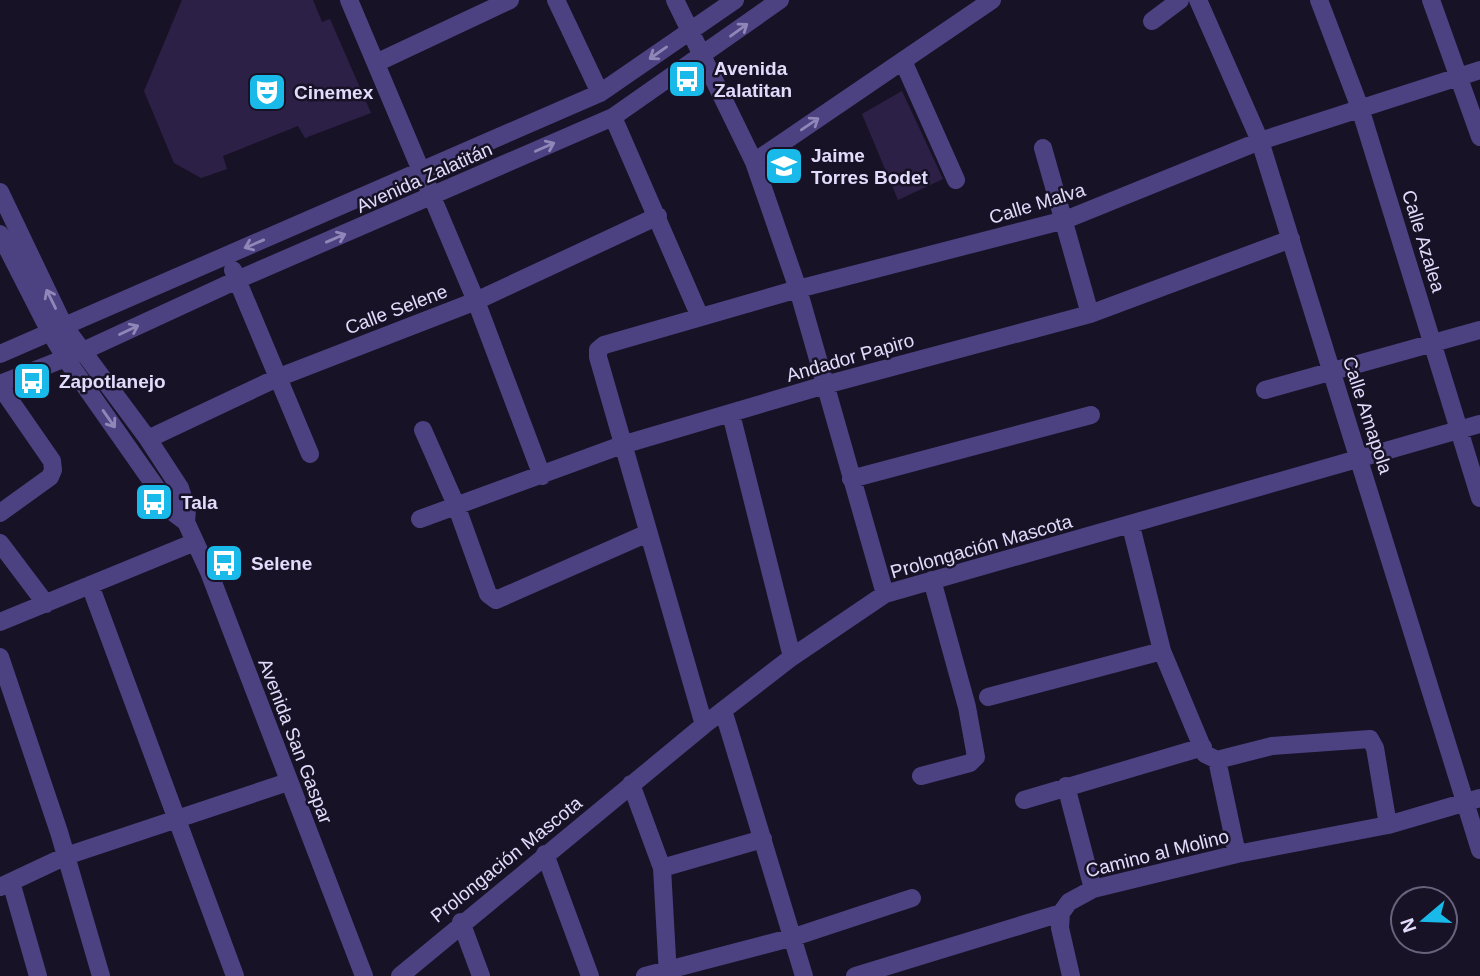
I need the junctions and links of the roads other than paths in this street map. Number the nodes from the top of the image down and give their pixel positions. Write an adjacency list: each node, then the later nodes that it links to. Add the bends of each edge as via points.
1 (349, 0): 16 (street)
2 (510, 0): 16 (street)
3 (556, 0): 19 (street)
4 (675, 0): 13 (street)
5 (734, 0): 13 (street, Avenida Zalatitán)
6 (780, 0): 14 (street, Avenida Zalatitán, one-way to 6)
7 (1180, 0): 12 (street)
8 (1198, 0): 23 (street, Calle Amapola)
9 (1319, 0): 20 (street, Calle Azalea)
10 (1431, 0): 18 (street)
11 (982, 3): 15 (street)
12 (1152, 20)
13 (690, 31): 14 (street); 19 (street, Avenida Zalatitán, one-way to 19)
14 (704, 55): 21 (street, Avenida Zalatitán); 25 (street)
15 (903, 61): 25 (street, one-way to 15); 27 (street)
16 (376, 63): 26 (street)
17 (1480, 70): 18 (street, Calle Malva)
18 (1460, 76): 20 (street, Calle Malva); 22 (street)
19 (600, 93): 26 (street, Avenida Zalatitán)
20 (1360, 108): 23 (street, Calle Malva); 42 (street, Calle Azalea)
21 (613, 117): 29 (street, Avenida Zalatitán, one-way to 21); 30 (street)
22 (1480, 137)
23 (1260, 141): 31 (street, Calle Malva); 33 (street, Calle Amapola)
24 (1043, 148): 31 (street)
25 (754, 162): 36 (street)
26 (424, 172): 29 (street); 34 (street, Avenida Zalatitán, one-way to 34)
27 (956, 180)
28 (0, 192): 40 (street, Avenida San Gaspar, one-way to 28)
29 (433, 197): 35 (street, Avenida Zalatitán, one-way to 29); 37 (street)
30 (658, 216): 37 (street, Calle Selene); 39 (street)
31 (1065, 220): 36 (street, Calle Malva); 38 (street)
32 (0, 234): 40 (street, Avenida San Gaspar)
33 (1291, 239): 38 (street, Andador Papiro); 45 (street, Calle Amapola)
34 (227, 256): 35 (street); 40 (street, Avenida Zalatitán)
35 (237, 280): 44 (street, Avenida Zalatitán, one-way to 35); 46 (street)
36 (798, 289): 39 (street, Calle Malva); 48 (street)
37 (476, 301): 46 (street, Calle Selene); 59 (street)
38 (1090, 314): 48 (street, Andador Papiro)
39 (700, 317): 56 (street, Calle Malva, via 598,350)
40 (57, 329): 43 (street, Avenida Zalatitán); 44 (street, Avenida San Gaspar)
41 (1480, 330): 42 (street)
42 (1434, 342): 45 (street); 53 (street, Calle Azalea)
43 (0, 354)
44 (74, 355): 47 (street, Avenida Zalatitán); 55 (street, Avenida San Gaspar); 65 (street, Avenida San Gaspar, one-way to 65, via 174,513)
45 (1332, 370): 49 (street); 58 (street, Calle Amapola)
46 (277, 378): 55 (street, Calle Selene); 57 (street)
47 (0, 385): 63 (street, via 52,461 53,470 50,477)
48 (825, 385): 50 (street, Andador Papiro); 60 (street)
49 (1265, 390)
50 (731, 414): 56 (street, Andador Papiro); 77 (street)
51 (1091, 415): 60 (street)
52 (1480, 425): 53 (street, Prolongación Mascota)
53 (1458, 429): 58 (street, Prolongación Mascota); 61 (street, Calle Azalea)
54 (423, 430): 62 (street)
55 (148, 439): 65 (street, Avenida San Gaspar, via 180,488)
56 (622, 445): 59 (street, Andador Papiro); 67 (street)
57 (310, 454)
58 (1360, 456): 66 (street, Prolongación Mascota); 88 (street, Calle Amapola)
59 (542, 476): 62 (street, Andador Papiro)
60 (851, 479): 72 (street)
61 (1480, 498)
62 (456, 505): 64 (street, Andador Papiro); 67 (street, via 488,594 496,600)
63 (0, 513)
64 (420, 519)
65 (186, 522): 68 (street, Avenida San Gaspar)
66 (1131, 526): 70 (street, Prolongación Mascota); 75 (street)
67 (648, 533): 80 (street)
68 (195, 542): 71 (street); 84 (street, Avenida San Gaspar)
69 (0, 543): 73 (street)
70 (932, 580): 72 (street, Prolongación Mascota); 83 (street, via 976,757)
71 (90, 585): 73 (street); 89 (street)
72 (885, 594): 77 (street, Prolongación Mascota)
73 (46, 604): 74 (street)
74 (0, 622)
75 (1162, 651): 78 (street); 81 (street)
76 (0, 657): 95 (street)
77 (792, 657): 79 (street, Prolongación Mascota)
78 (988, 697)
79 (723, 710): 80 (street, Prolongación Mascota); 91 (street)
80 (704, 725): 85 (street, Prolongación Mascota)
81 (1203, 747): 82 (street, via 1210,759); 86 (street)
82 (1217, 760): 90 (street, via 1272,746 1370,739); 93 (street)
83 (921, 776)
84 (288, 782): 89 (street); 107 (street, Avenida San Gaspar)
85 (631, 784): 94 (street, Prolongación Mascota); 96 (street)
86 (1066, 786): 87 (street); 98 (street)
87 (1024, 800)
88 (1473, 800): 90 (street, Camino al Molino); 92 (street, Calle Amapola)
89 (177, 818): 95 (street); 106 (street)
90 (1388, 825): 93 (street, Camino al Molino)
91 (763, 839): 96 (street); 102 (street)
92 (1480, 850)
93 (1237, 854): 98 (street, Camino al Molino)
94 (545, 855): 101 (street, Prolongación Mascota); 110 (street)
95 (66, 856): 97 (street); 105 (street)
96 (662, 868): 103 (street)
97 (6, 884): 104 (street)
98 (1093, 889): 100 (street, Camino al Molino, via 1069,902)
99 (912, 898): 102 (street)
100 (1061, 913): 113 (street, Camino al Molino); 114 (street)
101 (461, 922): 108 (street, Prolongación Mascota); 109 (street)
102 (794, 937): 103 (street); 112 (street)
103 (668, 973): 111 (street)
104 (38, 976)
105 (101, 976)
106 (235, 976)
107 (364, 976)
108 (400, 976)
109 (481, 976)
110 (590, 976)
111 (645, 976)
112 (804, 976)
113 (855, 976)
114 (1071, 976)

